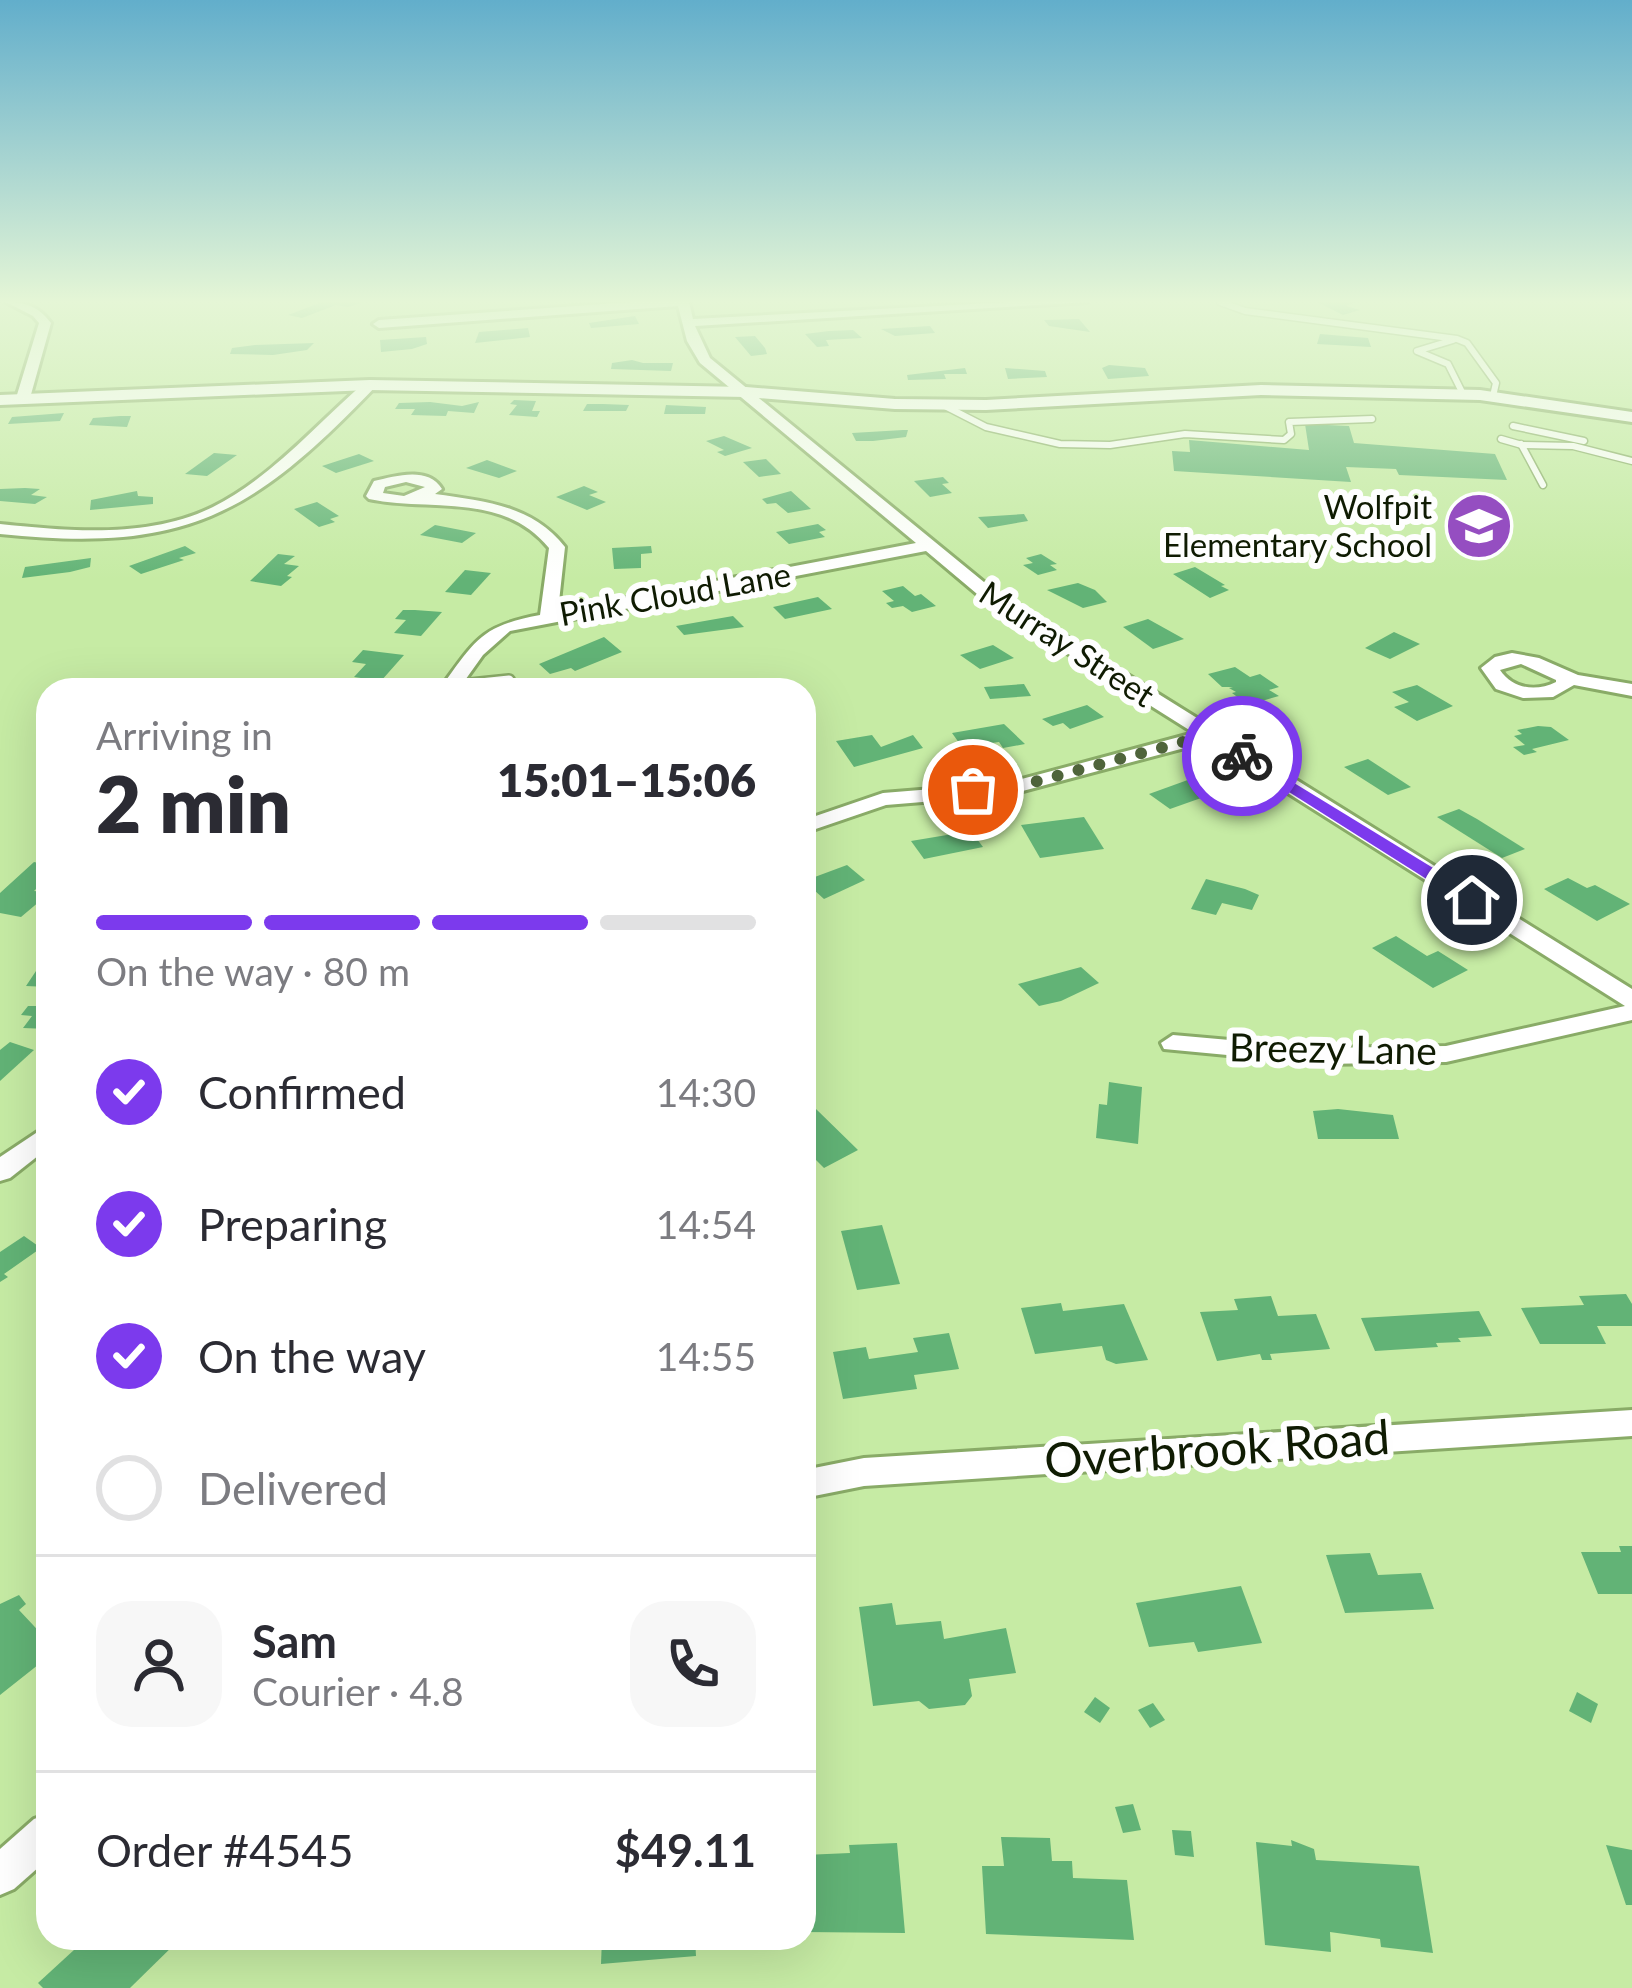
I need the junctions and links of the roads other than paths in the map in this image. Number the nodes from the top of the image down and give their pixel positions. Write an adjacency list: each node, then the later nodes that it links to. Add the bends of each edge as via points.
1 (24, 395): 9 (street)
2 (109, 395): 9 (street)
3 (359, 395): 19 (street, via 217,511 131,531)
4 (749, 395): 20 (street, Murray Street)
5 (788, 395): 11 (street)
6 (1167, 395): 11 (street)
7 (1475, 395): 8 (street)
8 (1493, 396): 12 (street)
9 (23, 398): 10 (street)
10 (0, 400)
11 (943, 405): 13 (lane, via 995,431 1097,443 1170,435 1284,440 1289,422)
12 (1632, 417)
13 (1372, 419)
14 (1501, 439): 15 (lane)
15 (1522, 445): 16 (lane); 16 (lane, via 1513,426); 17 (lane)
16 (1632, 457)
17 (1543, 484)
18 (424, 497): 21 (street, via 542,525 557,547)
19 (0, 530)
20 (925, 546): 21 (street, Pink Cloud Lane); 25 (street, Murray Street, via 995,600)
21 (550, 616): 22 (street, Pink Cloud Lane, via 504,627)
22 (457, 678)
23 (1565, 678): 24 (street)
24 (1632, 689)
25 (1209, 735): 26 (street, via 1008,789 883,799); 27 (street, Murray Street)
26 (816, 823)
27 (1632, 1000)
28 (1632, 1012): 29 (street, Breezy Lane, via 1446,1054 1321,1056)
29 (1173, 1043)
30 (36, 1143): 31 (street)
31 (0, 1171)
32 (1632, 1424): 33 (street, Overbrook Road, via 864,1472)
33 (816, 1482)
34 (36, 1844): 35 (street)
35 (0, 1875)

